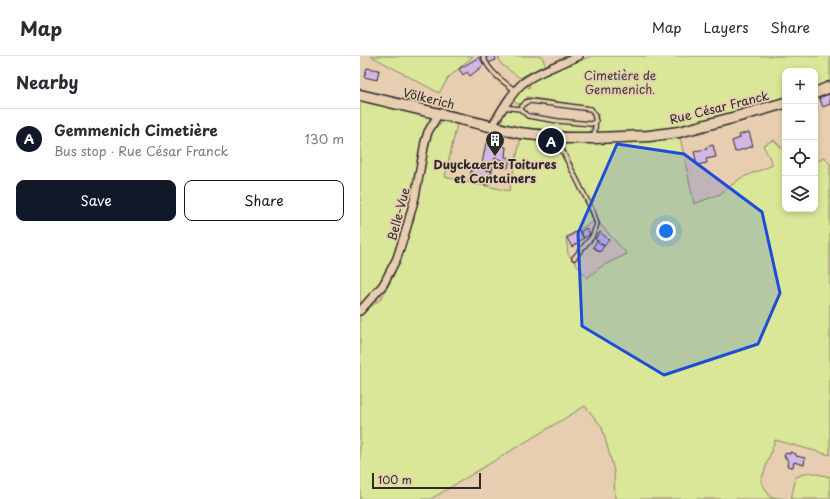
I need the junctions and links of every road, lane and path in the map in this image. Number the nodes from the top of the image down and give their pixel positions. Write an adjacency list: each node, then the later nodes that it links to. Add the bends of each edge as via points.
1 (483, 56): 4 (lane, via 493,74)
2 (579, 56): 4 (street, via 534,76)
3 (830, 87): 5 (main road)
4 (516, 91): 8 (street)
5 (818, 92)
6 (360, 95): 10 (main road, Völkerich)
7 (782, 104): 14 (main road, Rue César Franck, via 679,132)
8 (503, 107): 9 (lane); 12 (street)
9 (520, 109): 11 (lane, via 528,116 558,121 591,124); 11 (lane, via 530,101 591,109)
10 (439, 114): 12 (main road, Völkerich); 16 (street, Belle-Vue, via 425,142 415,197 397,258 383,285)
11 (596, 121): 14 (lane)
12 (492, 126): 13 (main road, Rue César Franck, via 519,133)
13 (555, 137): 14 (main road, Rue César Franck); 15 (lane, via 598,224 592,236)
14 (594, 138)
15 (574, 258)
16 (360, 311)

